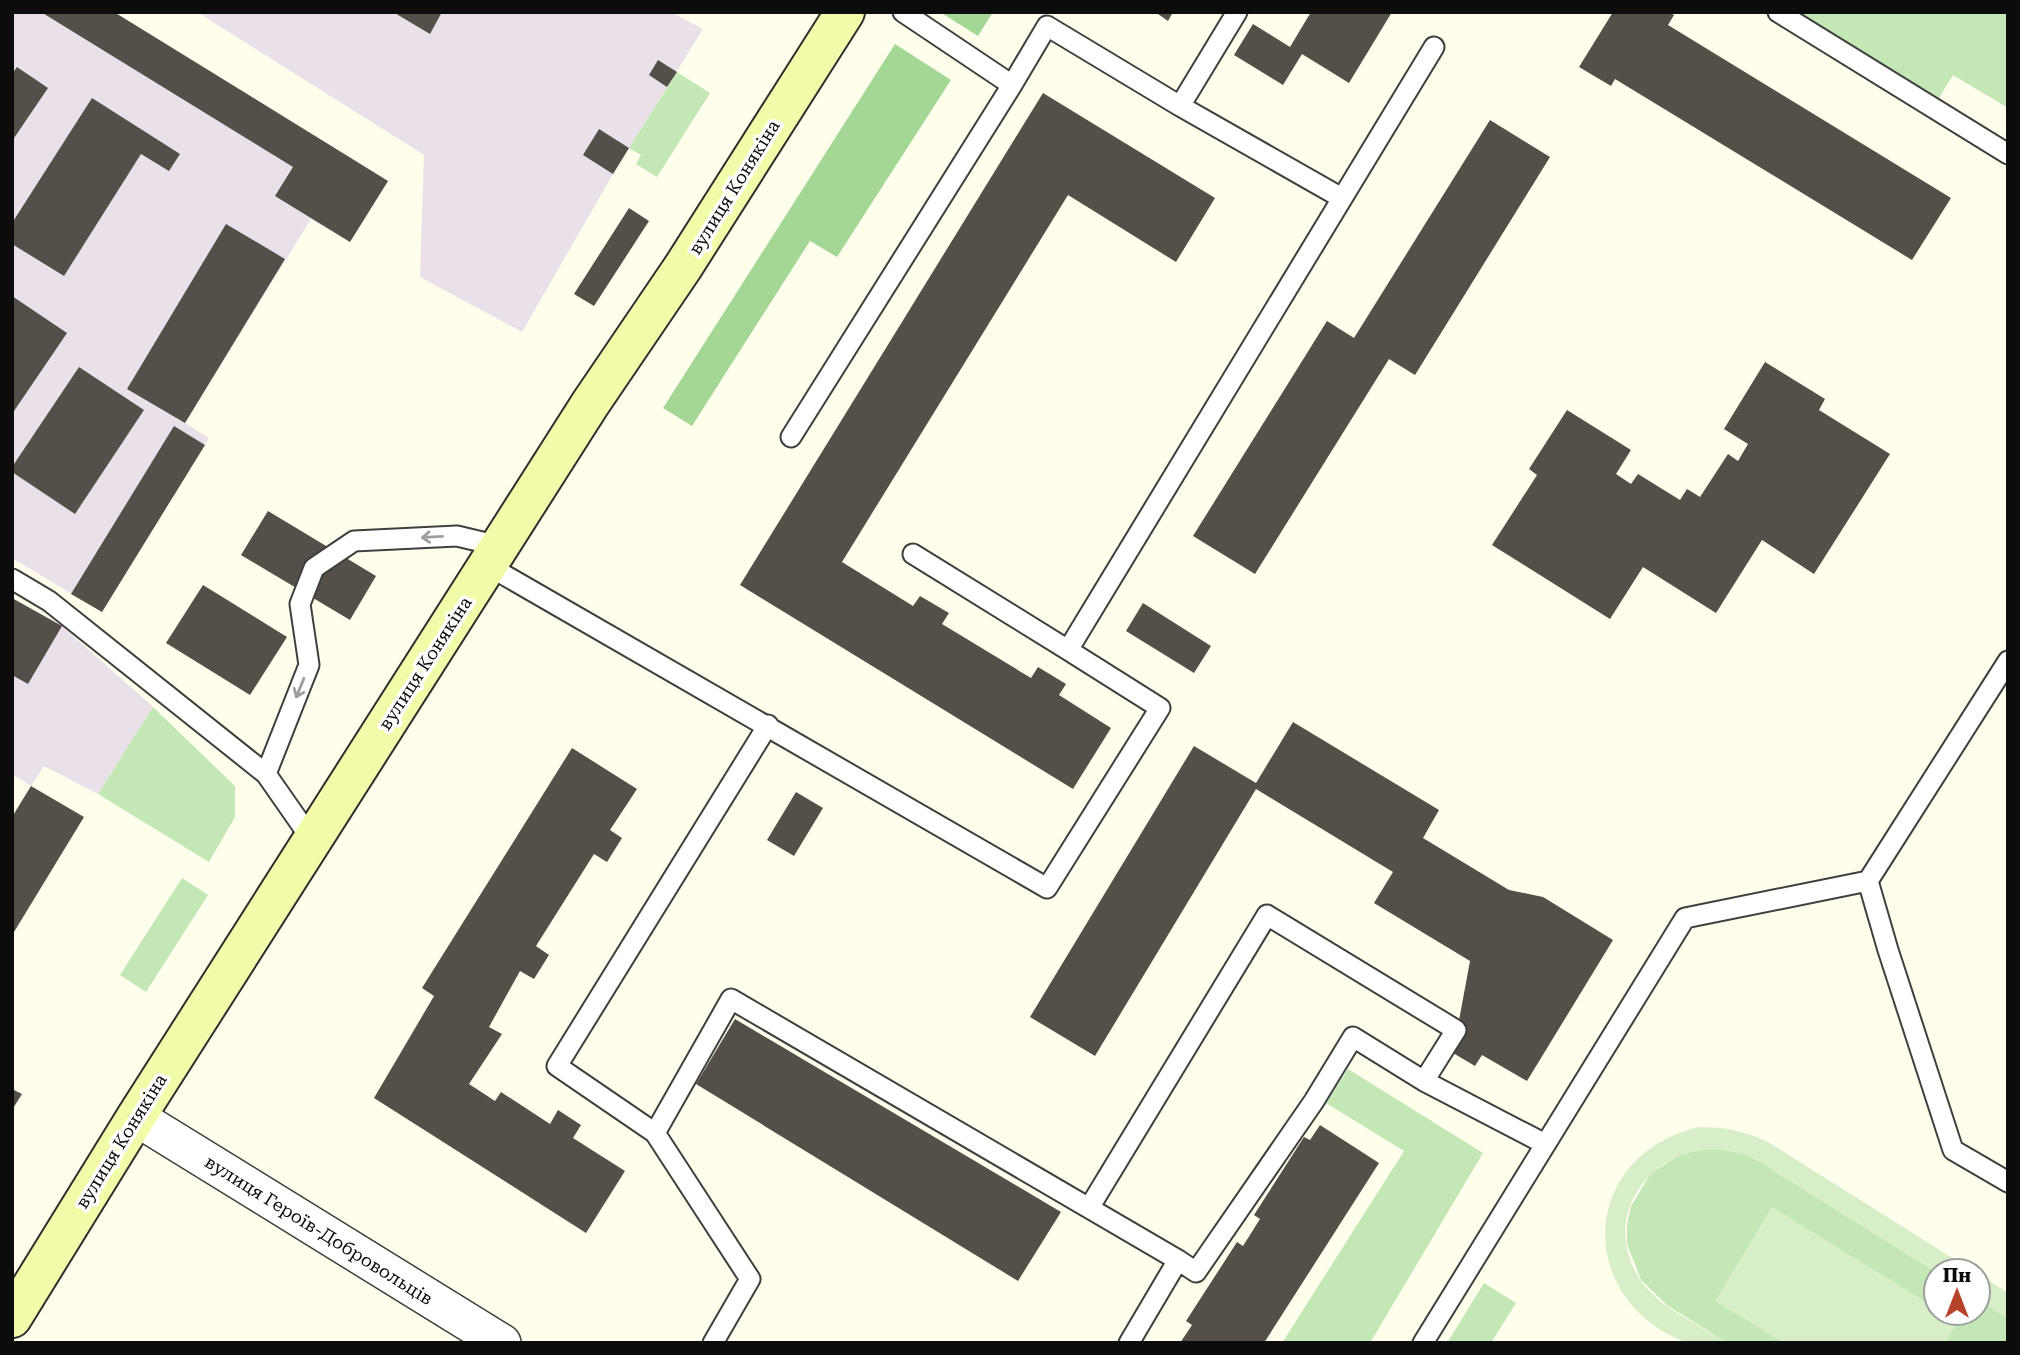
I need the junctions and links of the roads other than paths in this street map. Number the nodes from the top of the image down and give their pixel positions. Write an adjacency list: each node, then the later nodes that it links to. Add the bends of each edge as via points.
1 (845, 12): 12 (main road, вулиця Конякіна)
2 (903, 12): 6 (lane)
3 (1237, 12): 7 (lane)
4 (1778, 12): 8 (lane)
5 (1434, 47): 9 (lane)
6 (1012, 85): 7 (lane, via 1048,26); 10 (lane)
7 (1180, 106): 9 (lane)
8 (2008, 153)
9 (1340, 197): 14 (lane)
10 (791, 437)
11 (913, 554): 14 (lane)
12 (493, 555): 16 (lane); 17 (lane, one-way to 17, via 457,536 354,541 314,568 300,604 309,665); 18 (main road, вулиця Конякіна)
13 (12, 579): 17 (lane, via 49,601)
14 (1068, 650): 16 (lane, via 1160,708 1048,888)
15 (2008, 662): 19 (lane)
16 (768, 725): 22 (lane, via 557,1066)
17 (266, 774): 18 (lane)
18 (312, 840): 21 (main road, вулиця Конякіна)
19 (1868, 881): 23 (lane, via 1685,918); 24 (lane, via 1953,1150)
20 (1424, 1081): 23 (lane); 25 (lane, via 1456,1030 1267,915); 26 (lane, via 1353,1037 1196,1272)
21 (136, 1117): 27 (main road, вулиця Конякіна); 28 (street, вулиця Героїв-Добровольців)
22 (655, 1133): 25 (lane, via 731,999); 29 (lane, via 750,1279)
23 (1545, 1144): 31 (lane)
24 (2008, 1182)
25 (1089, 1208): 26 (lane)
26 (1178, 1260): 30 (lane)
27 (12, 1318)
28 (502, 1343)
29 (713, 1343)
30 (1129, 1343)
31 (1423, 1343)

